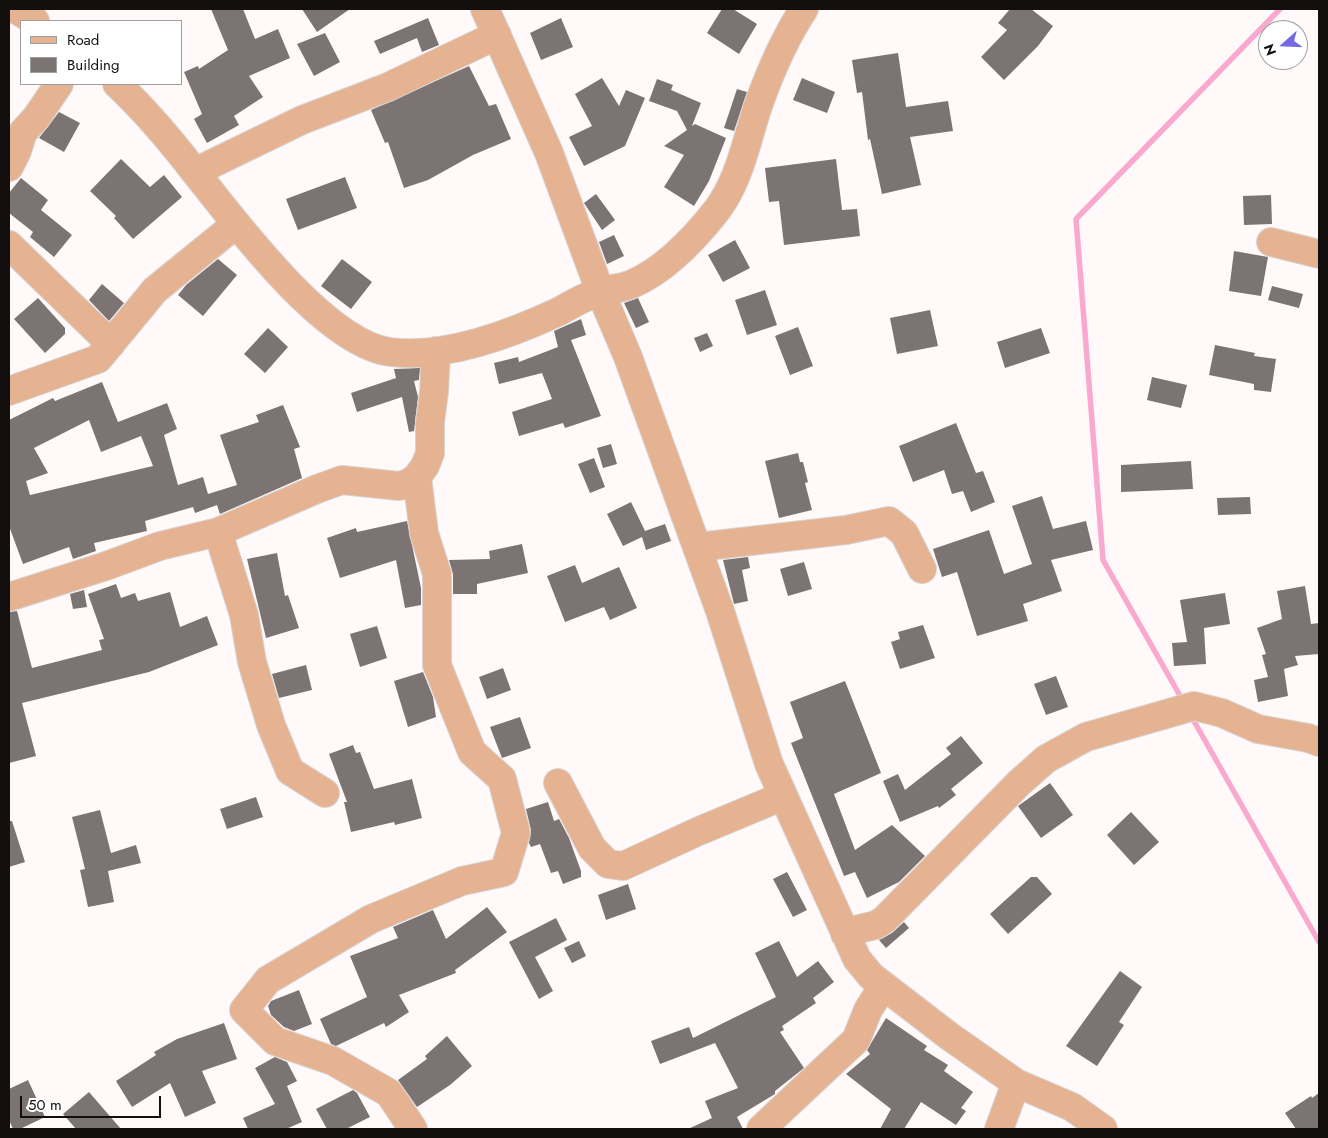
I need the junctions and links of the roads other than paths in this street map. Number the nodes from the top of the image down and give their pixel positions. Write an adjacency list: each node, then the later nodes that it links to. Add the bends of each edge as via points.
1 (15, 9): 4 (street)
2 (485, 9): 5 (street)
3 (804, 9): 14 (street, via 776,58 741,165 716,211 658,268 635,283 617,290)
4 (33, 20)
5 (497, 35): 9 (street, via 388,87 302,120); 14 (street, via 549,153)
6 (58, 85): 8 (street, via 23,132)
7 (118, 85): 9 (street, via 135,100)
8 (9, 167)
9 (195, 172): 10 (street)
10 (235, 225): 15 (street, via 155,290); 16 (street, via 340,330 389,352)
11 (1271, 242): 13 (street)
12 (9, 245): 15 (street)
13 (1319, 254)
14 (600, 291): 16 (street, via 504,334 461,348); 20 (street, via 628,357)
15 (111, 344): 17 (street, via 98,359)
16 (436, 351): 18 (street, via 430,452)
17 (9, 391)
18 (417, 478): 19 (street, via 399,486 342,480); 30 (street, via 424,533 436,574 437,664 472,752 502,779 516,834 504,872 462,881 371,919 268,980 244,1010 275,1041 333,1061 389,1093)
19 (218, 532): 22 (street, via 160,546); 25 (street, via 244,615 252,662 271,725 290,771)
20 (698, 547): 21 (street, via 846,530 889,521 904,533); 26 (street, via 769,764)
21 (922, 569)
22 (9, 597)
23 (1319, 742): 27 (street, via 1258,729 1222,713 1194,706 1086,737 1046,759 1019,782 884,920 876,926)
24 (558, 783): 26 (street, via 592,848 608,864 623,866 699,830)
25 (325, 793)
26 (783, 796): 27 (street)
27 (845, 934): 28 (street, via 857,959)
28 (883, 986): 29 (street); 31 (street, via 868,1010 856,1040)
29 (1016, 1082): 32 (street); 33 (street, via 1072,1107)
30 (413, 1129)
31 (763, 1129)
32 (999, 1129)
33 (1103, 1129)

